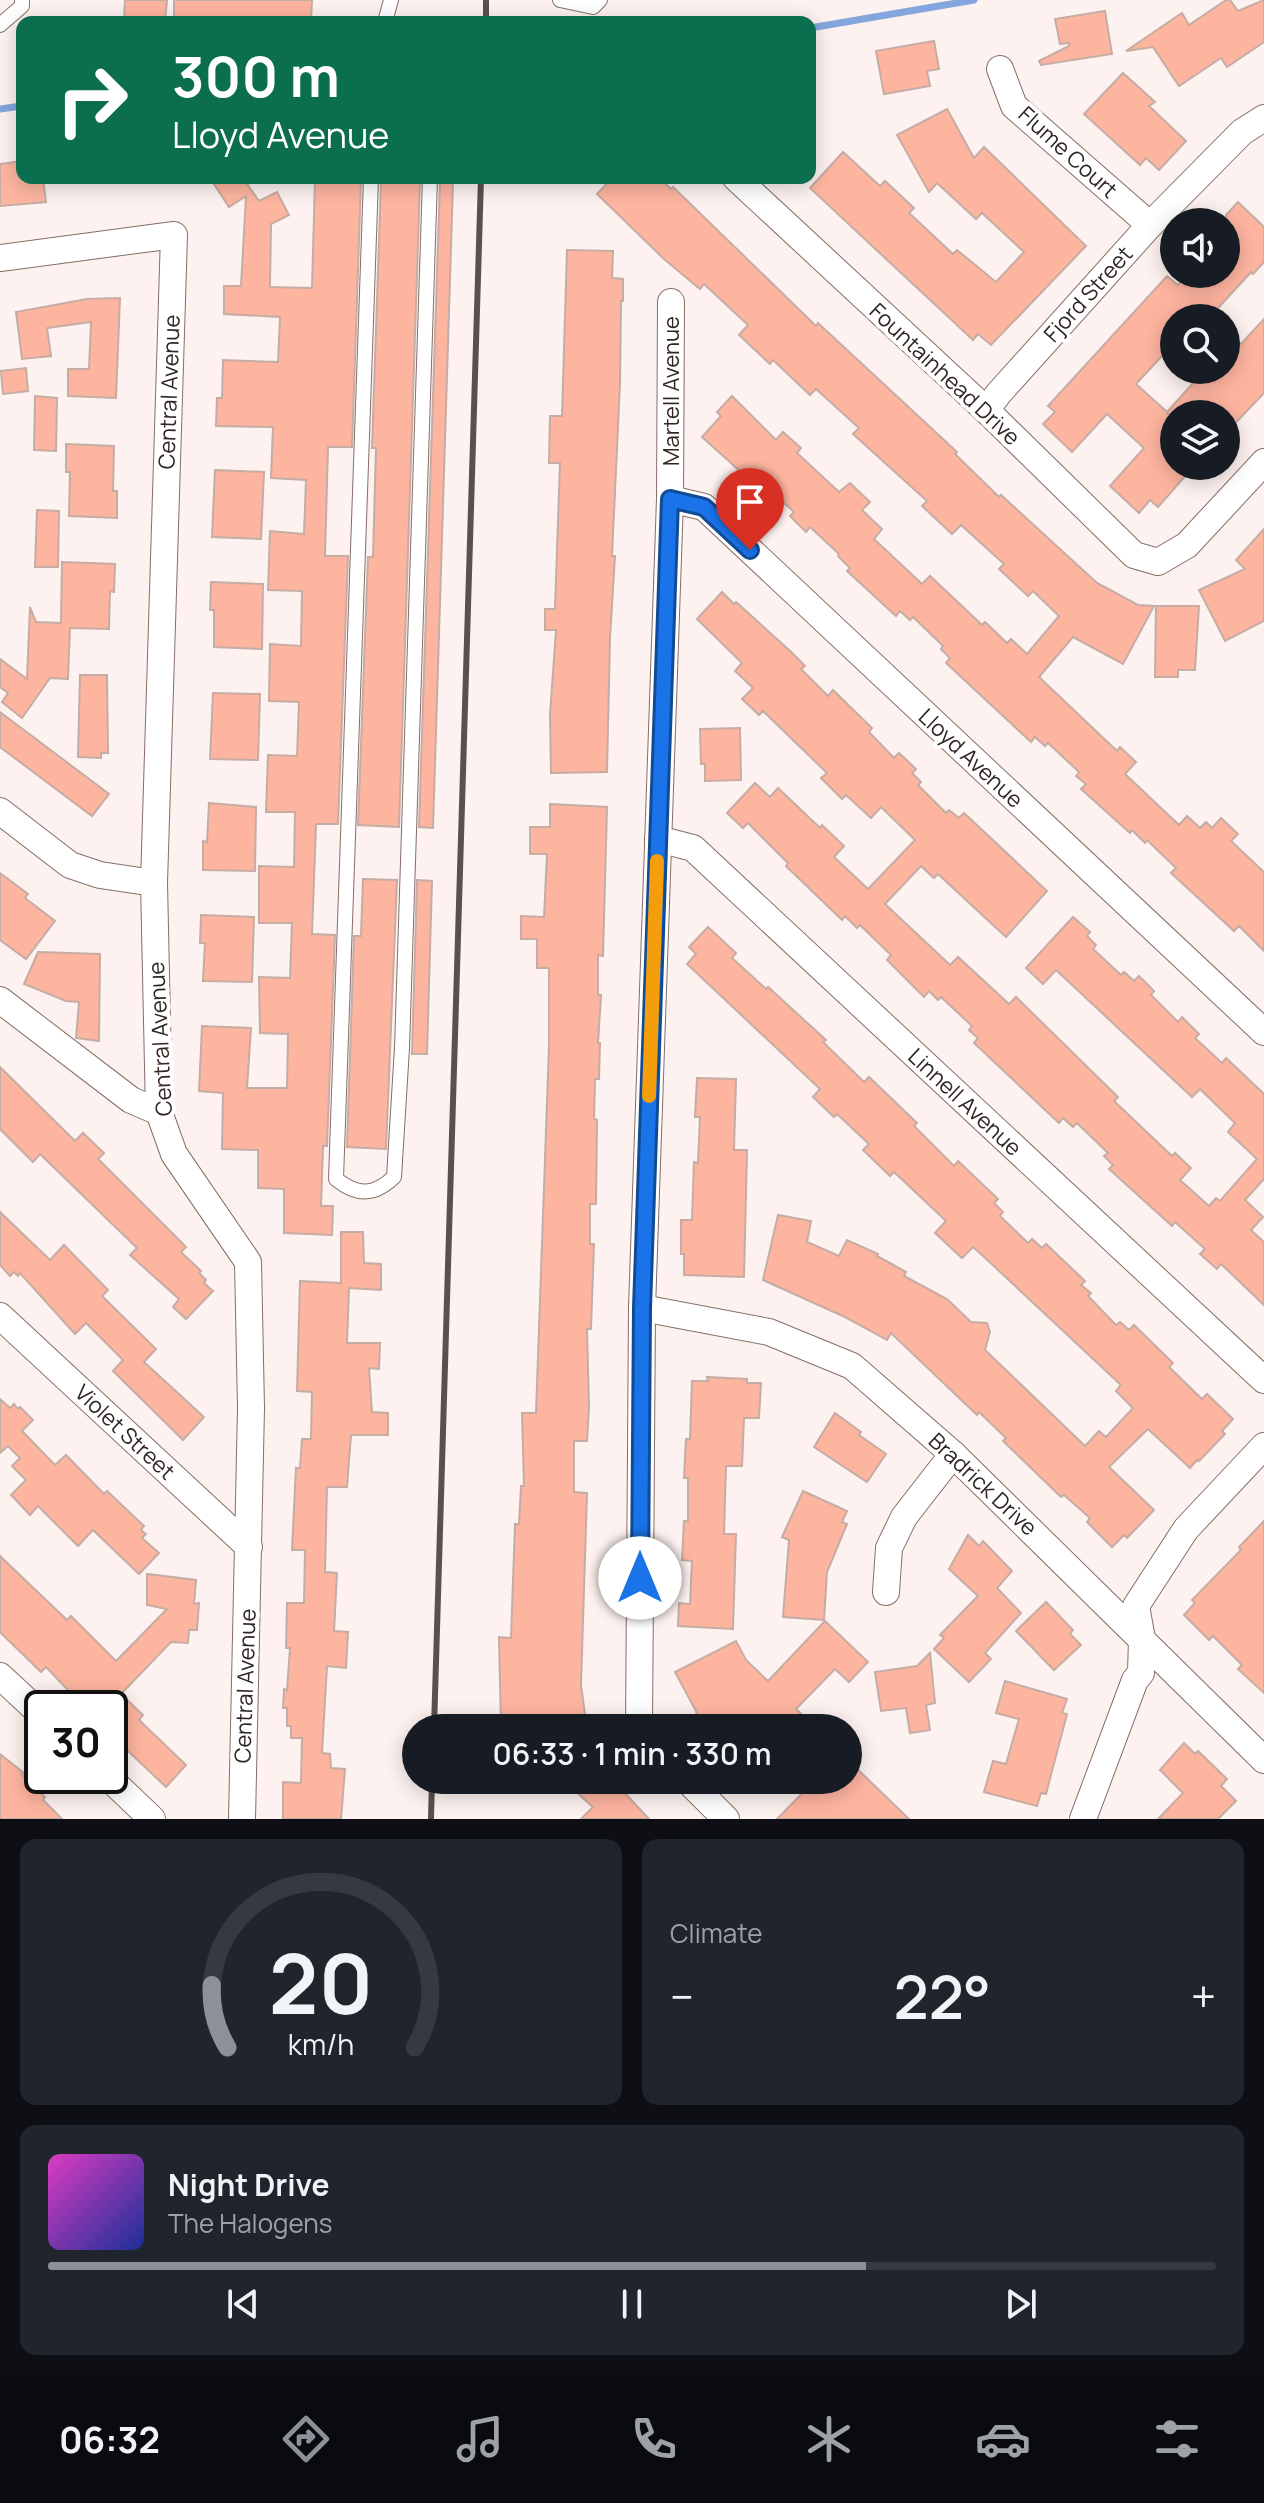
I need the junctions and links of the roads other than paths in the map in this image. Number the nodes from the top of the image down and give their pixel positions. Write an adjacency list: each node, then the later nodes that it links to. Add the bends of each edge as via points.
1 (22, 0): 4 (lane)
2 (560, 0): 3 (lane, via 593,7)
3 (600, 0)
4 (0, 25)
5 (1000, 69): 10 (street, Flume Court, via 1014,106)
6 (1264, 118): 10 (street, Fjord Street, via 1242,132)
7 (371, 184): 8 (lane, via 336,1179 349,1190 365,1193 382,1189 394,1177 395,1163)
8 (430, 184)
9 (742, 184): 13 (street, Fountainhead Drive)
10 (1150, 225): 13 (street, Fjord Street)
11 (0, 258): 18 (street, Central Avenue, via 174,235)
12 (671, 302): 15 (street, Martell Avenue)
13 (986, 410): 14 (street, Fountainhead Drive, via 1134,555 1158,562 1187,545)
14 (1264, 462)
15 (670, 499): 17 (street, Martell Avenue); 20 (street, Lloyd Avenue, via 704,507)
16 (0, 811): 18 (street, via 70,865)
17 (658, 839): 22 (street, Martell Avenue); 24 (street, Linnell Avenue, via 693,848)
18 (154, 883): 21 (street, Central Avenue)
19 (0, 1000): 21 (street, via 131,1100)
20 (1264, 1032)
21 (159, 1112): 27 (street, Central Avenue, via 174,1154 248,1262)
22 (642, 1308): 26 (street, Bradrick Drive, via 769,1332 852,1366); 32 (street, Martell Avenue)
23 (0, 1316): 27 (street, Violet Street)
24 (1264, 1380)
25 (1264, 1446): 29 (street, via 1186,1529 1136,1606)
26 (953, 1454): 28 (street, via 904,1517 889,1548); 29 (street, Bradrick Drive)
27 (249, 1547): 37 (street, Central Avenue)
28 (886, 1592)
29 (1142, 1639): 33 (street, Bradrick Drive); 39 (street, via 1141,1673)
30 (0, 1676): 31 (street)
31 (24, 1698)
32 (639, 1714)
33 (1264, 1760)
34 (126, 1794): 36 (street)
35 (701, 1794): 38 (street)
36 (152, 1819)
37 (242, 1819)
38 (726, 1819)
39 (1083, 1819)

